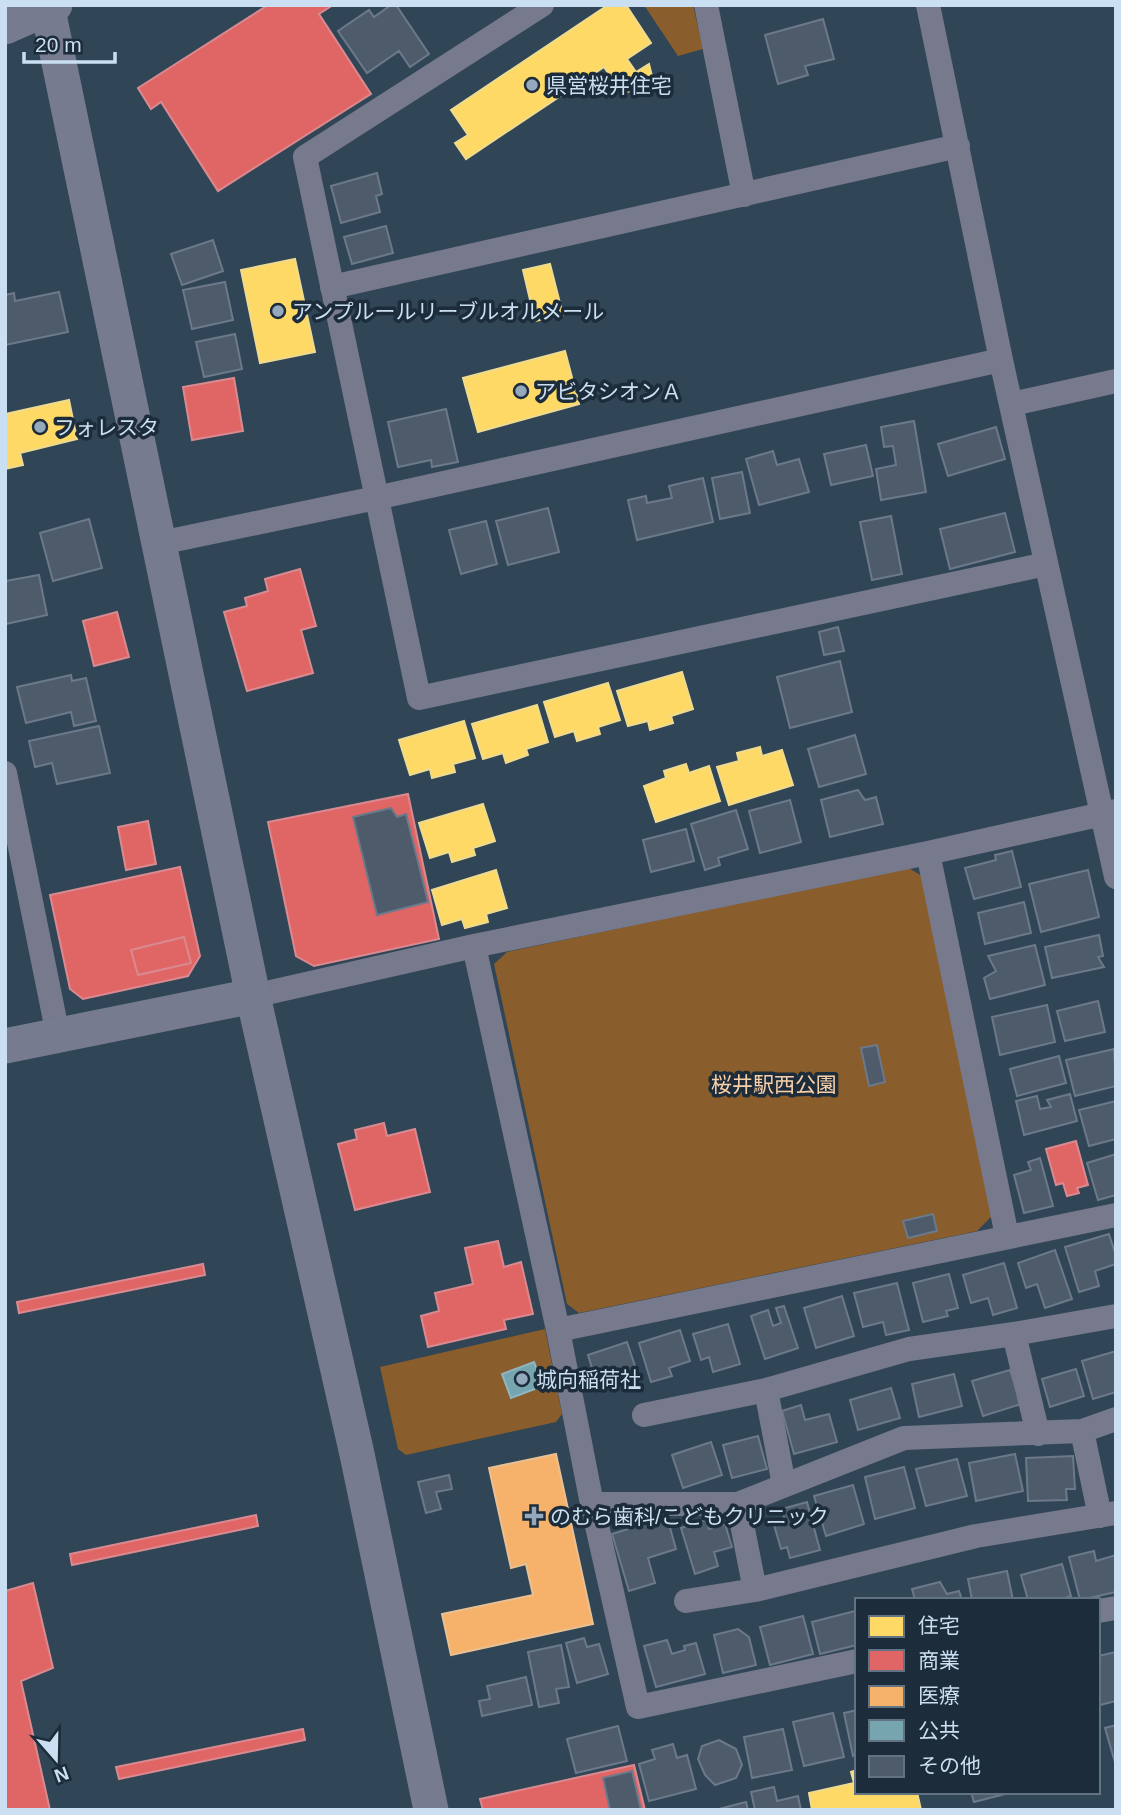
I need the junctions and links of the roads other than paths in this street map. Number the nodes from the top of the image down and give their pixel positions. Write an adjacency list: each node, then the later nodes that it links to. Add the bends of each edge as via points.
1 (542, 5): 8 (street, via 305,157)
2 (706, 5): 7 (street)
3 (928, 5): 6 (street)
4 (50, 7): 5 (street); 13 (street)
5 (5, 27)
6 (958, 146): 7 (street); 9 (street)
7 (744, 195): 8 (street)
8 (332, 286): 12 (street)
9 (1001, 360): 11 (street); 12 (street)
10 (1116, 382): 11 (street)
11 (1012, 404): 14 (street)
12 (376, 498): 13 (street); 14 (street, via 419,698)
13 (160, 543): 20 (street)
14 (1046, 564): 16 (street)
15 (5, 773): 21 (street)
16 (1109, 813): 17 (street); 18 (street)
17 (928, 853): 19 (street); 24 (street)
18 (1116, 877)
19 (474, 946): 20 (street); 26 (street)
20 (253, 996): 21 (street); 40 (street, via 357,1454)
21 (58, 1035): 22 (street)
22 (5, 1046)
23 (1116, 1214): 24 (street)
24 (1007, 1236): 26 (street)
25 (1116, 1316): 27 (street)
26 (558, 1330): 34 (street)
27 (1014, 1335): 28 (street, via 909,1349); 32 (street)
28 (766, 1390): 29 (street); 33 (street)
29 (644, 1415)
30 (1116, 1419): 31 (street)
31 (1082, 1431): 32 (street); 36 (street)
32 (1038, 1433): 33 (street, via 905,1438)
33 (784, 1485): 35 (street)
34 (592, 1504): 35 (street); 39 (street, via 638,1707)
35 (737, 1504): 37 (street)
36 (1108, 1515): 37 (street, via 976,1536)
37 (755, 1590): 38 (street)
38 (686, 1601)
39 (855, 1661)
40 (431, 1810)

